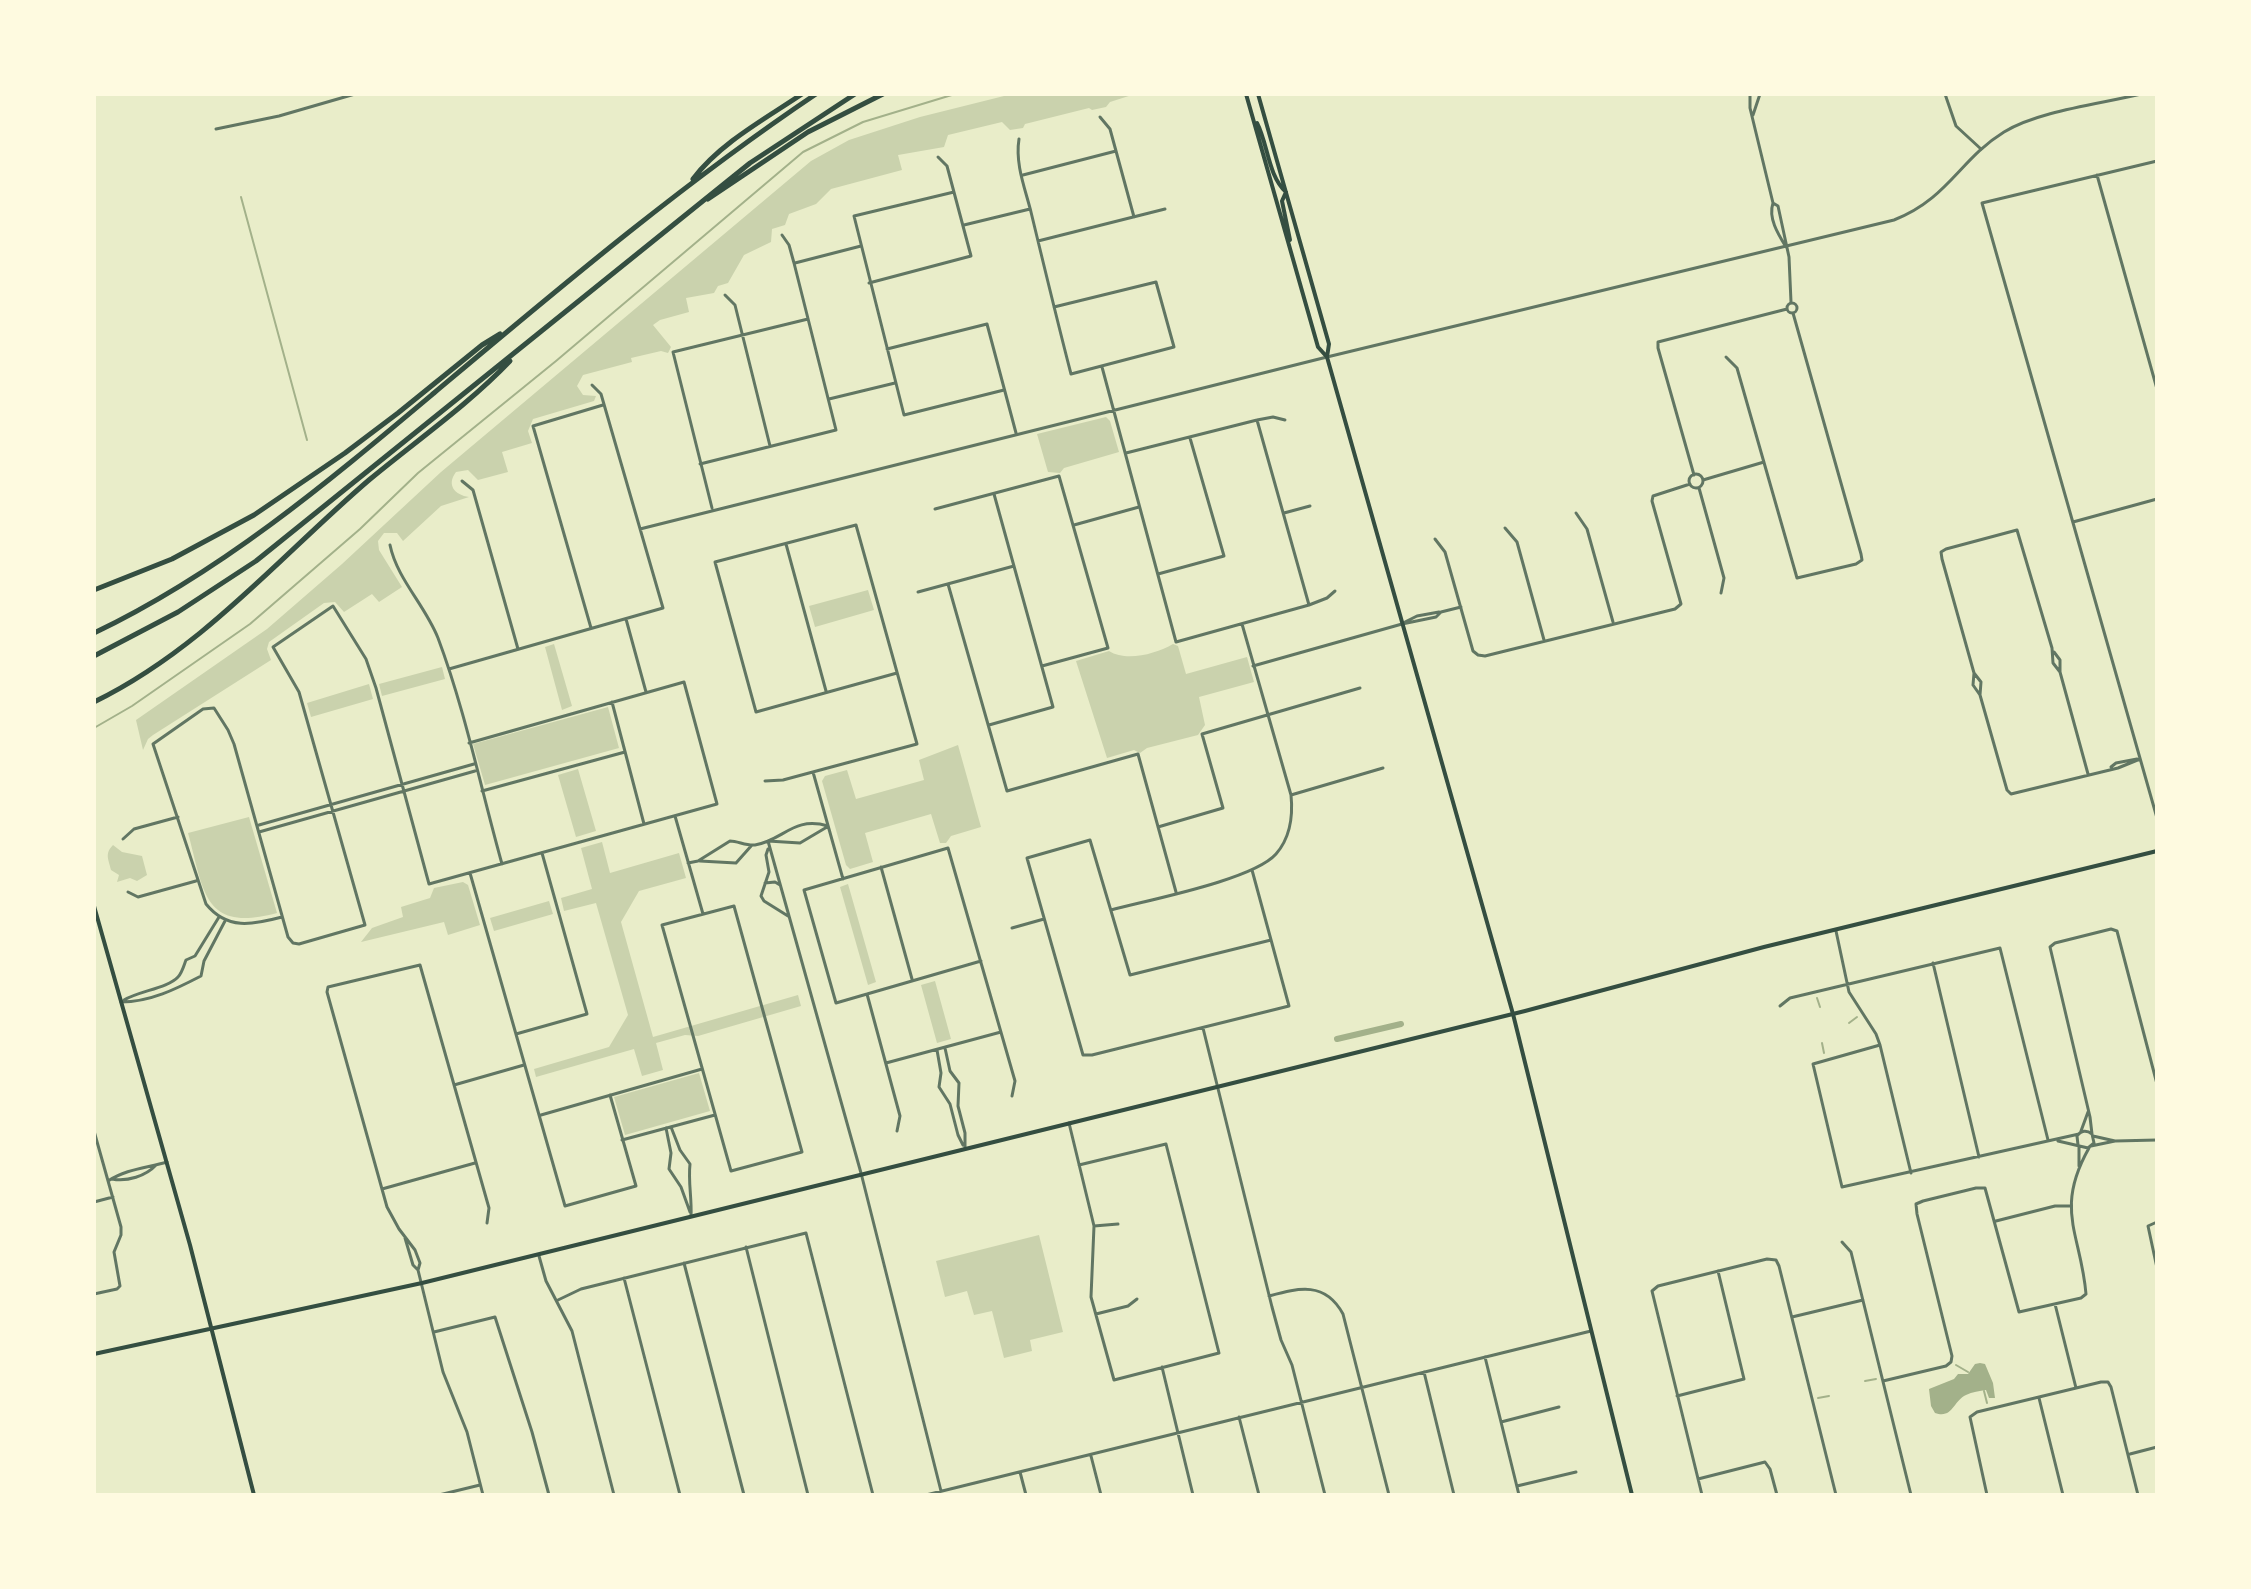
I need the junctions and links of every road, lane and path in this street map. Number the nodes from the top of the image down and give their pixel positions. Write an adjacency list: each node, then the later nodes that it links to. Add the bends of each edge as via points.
1 (355, 94): 15 (street)
2 (802, 94): 23 (highway, via 704,165)
3 (816, 94): 23 (highway)
4 (855, 94): 27 (highway, via 765,151)
5 (883, 94): 27 (highway, via 822,123)
6 (1246, 94): 12 (main road)
7 (1258, 94): 25 (main road)
8 (1751, 94): 9 (street); 13 (street)
9 (1760, 94): 13 (street)
10 (1945, 94): 17 (street, via 1956,126)
11 (2141, 94): 17 (street, via 2026,122)
12 (1252, 114): 25 (main road, via 1276,181); 35 (main road)
13 (1753, 115): 26 (street)
14 (1100, 117): 18 (street)
15 (216, 129)
16 (1019, 139): 21 (street)
17 (1982, 150): 36 (street, via 1940,194 1912,213)
18 (1116, 151): 21 (street); 30 (street)
19 (938, 157): 24 (street, via 947,166)
20 (2157, 161): 22 (street)
21 (1021, 175): 28 (street)
22 (2097, 175): 54 (street); 80 (street, via 1982,203)
23 (688, 186): 45 (highway)
24 (954, 192): 31 (street); 34 (street, via 854,216)
25 (1286, 192): 35 (main road, via 1282,201); 49 (main road, via 1329,344)
26 (1773, 203): 36 (street); 36 (street, via 1776,231)
27 (697, 205): 47 (highway)
28 (1030, 209): 31 (street); 33 (street)
29 (1165, 209): 30 (street)
30 (1134, 217): 33 (street)
31 (962, 225): 38 (street, via 971,256)
32 (782, 235): 37 (street)
33 (1038, 241): 41 (street)
34 (861, 246): 37 (street); 38 (street)
35 (1290, 246): 49 (main road, via 1318,347)
36 (1786, 247): 40 (street); 49 (street)
37 (794, 263): 44 (street)
38 (869, 283): 48 (street)
39 (725, 295): 46 (street, via 735,305)
40 (1791, 302): 42 (street); 43 (street, via 1797,307)
41 (1054, 307): 51 (street, via 1071,374); 51 (street, via 1156,282 1174,347)
42 (1787, 309): 43 (street); 67 (street, via 1658,342)
43 (1793, 313): 65 (street, via 1862,560 1797,578)
44 (808, 319): 46 (street); 56 (street)
45 (514, 326): 90 (highway, via 254,515 185,553); 101 (highway, via 253,538 184,584)
46 (742, 335): 63 (street); 66 (street, via 673,352)
47 (525, 345): 104 (highway, via 248,567); 112 (highway, via 200,635 159,666)
48 (887, 349): 52 (street); 55 (street, via 987,324)
49 (1327, 357): 58 (street); 98 (main road)
50 (1726, 357): 65 (street, via 1737,368)
51 (1102, 366): 58 (street)
52 (895, 383): 55 (street, via 904,415); 56 (street)
53 (592, 385): 57 (street)
54 (2157, 389)
55 (1004, 390): 61 (street)
56 (828, 399): 63 (street, via 836,430)
57 (604, 404): 83 (street); 100 (street, via 533,426)
58 (1113, 410): 61 (street); 64 (street)
59 (1257, 420): 60 (street); 62 (street); 78 (street)
60 (1285, 420)
61 (1017, 434): 77 (street)
62 (1190, 438): 64 (street); 88 (street, via 1224,556)
63 (770, 446): 66 (street)
64 (1125, 454): 75 (street)
65 (1764, 462): 68 (street)
66 (700, 464): 77 (street)
67 (1694, 475): 68 (street); 70 (street)
68 (1703, 480): 71 (street)
69 (462, 481): 103 (street, via 473,490)
70 (1690, 484): 71 (street); 99 (street, via 1653,496 1681,604)
71 (1699, 488): 93 (street, via 1724,578)
72 (994, 493): 76 (street); 81 (street, via 1059,476); 87 (street)
73 (2157, 499): 80 (street)
74 (1310, 506): 78 (street)
75 (1139, 507): 81 (street); 88 (street)
76 (935, 509)
77 (712, 510): 83 (street)
78 (1284, 513): 94 (street)
79 (1576, 513): 99 (street, via 1587,529)
80 (2073, 522): 118 (street)
81 (1073, 525): 105 (street, via 1108,648)
82 (1505, 528): 102 (street, via 1517,542)
83 (640, 529): 96 (street, via 663,608)
84 (1435, 539): 95 (street, via 1445,552)
85 (786, 544): 108 (street, via 856,525); 111 (street); 111 (street, via 715,562 756,712)
86 (390, 545): 107 (street, via 394,563 423,607)
87 (1014, 566): 89 (street); 105 (street)
88 (1158, 574): 97 (street, via 1176,642)
89 (948, 584): 92 (street); 115 (street)
90 (94, 590)
91 (1335, 591): 94 (street)
92 (918, 592)
93 (1721, 593)
94 (1309, 605): 97 (street)
95 (1461, 606): 98 (street); 102 (street, via 1478,655)
96 (626, 619): 100 (street); 110 (street)
97 (1241, 623): 106 (street)
98 (1402, 624): 106 (street); 176 (main road)
99 (1614, 624): 102 (street)
100 (591, 628): 103 (street)
101 (94, 633)
102 (1545, 641)
103 (518, 649): 107 (street)
104 (94, 656)
105 (1042, 666): 115 (street, via 1053,707)
106 (1253, 666): 114 (street)
107 (449, 669): 116 (street)
108 (897, 673): 111 (street); 122 (street, via 917,744)
109 (1360, 688): 114 (street)
110 (646, 692): 113 (street); 131 (street, via 684,682 717,804)
111 (827, 692)
112 (94, 702)
113 (612, 702): 116 (street); 117 (street)
114 (1267, 714): 128 (street); 137 (street, via 1202,734 1223,808)
115 (989, 725): 137 (street, via 1007,791 1138,754)
116 (469, 743): 119 (street)
117 (625, 752): 127 (street); 134 (street)
118 (2140, 759): 123 (street); 133 (street)
119 (474, 764): 121 (street); 125 (street)
120 (1383, 768): 128 (street)
121 (477, 771): 126 (street); 127 (street)
122 (813, 772): 124 (street); 136 (street)
123 (2088, 774): 123 (street, via 2017,530 1941,552 1973,685 2007,790 2011,794)
124 (765, 781)
125 (403, 784): 126 (street); 129 (street); 129 (street, via 366,659 333,606 273,647 299,692)
126 (404, 791): 130 (street); 149 (street, via 429,884)
127 (482, 791): 146 (street)
128 (1291, 795): 148 (street, via 1289,831 1276,854)
129 (331, 804): 130 (street); 135 (street)
130 (333, 811): 138 (street); 161 (street, via 365,925 299,944 288,937)
131 (675, 816): 134 (street); 145 (street)
132 (178, 817): 135 (street, via 154,749 156,741 203,709 214,708 234,744); 139 (street, via 134,829); 151 (street)
133 (2157, 818)
134 (644, 824): 143 (street)
135 (257, 825): 138 (street)
136 (828, 826): 140 (street, via 800,843); 140 (street, via 794,825); 150 (street)
137 (1158, 827): 155 (street)
138 (259, 832): 161 (street)
139 (123, 839)
140 (768, 844): 141 (street); 152 (street); 153 (street)
141 (752, 845): 144 (street, via 730,841); 144 (street, via 736,863)
142 (2157, 851): 165 (main road)
143 (542, 853): 146 (street); 179 (street, via 587,1014)
144 (698, 861): 145 (street)
145 (688, 863): 158 (street)
146 (502, 864): 149 (street)
147 (881, 867): 150 (street); 169 (street, via 948,848); 171 (street)
148 (1252, 870): 155 (street); 166 (street)
149 (470, 873): 179 (street)
150 (843, 879): 173 (street, via 804,890 836,1003)
151 (196, 881): 154 (street, via 138,897); 160 (street, via 201,897)
152 (765, 883): 153 (street); 159 (street, via 762,898)
153 (780, 885): 159 (street)
154 (128, 892)
155 (1176, 892): 157 (street)
156 (94, 906): 174 (main road)
157 (1111, 910): 162 (street, via 1090,840 1027,858); 166 (street, via 1130,975)
158 (703, 914): 185 (street, via 662,925); 194 (street, via 734,906 802,1152 731,1171)
159 (788, 916): 220 (street)
160 (219, 917): 163 (street); 167 (street)
161 (282, 917): 163 (street, via 255,924)
162 (1044, 919): 164 (street); 177 (street, via 1083,1055)
163 (225, 921): 168 (street)
164 (1012, 928)
165 (1835, 929): 172 (street); 176 (main road)
166 (1271, 940): 177 (street, via 1289,1006)
167 (195, 956): 168 (street); 174 (street, via 186,960 174,980)
168 (204, 961): 174 (street, via 198,978 164,994)
169 (981, 961): 171 (street); 178 (street)
170 (1933, 963): 172 (street); 204 (street, via 2000,948); 212 (street)
171 (913, 981): 173 (street)
172 (1847, 983): 175 (street, via 1790,998); 180 (street)
173 (867, 994): 183 (street)
174 (121, 1002): 214 (main road)
175 (1780, 1006)
176 (1513, 1014): 190 (main road); 251 (main road)
177 (1203, 1028): 190 (street)
178 (1001, 1032): 181 (street); 192 (street, via 1015,1081)
179 (515, 1034): 184 (street)
180 (1880, 1045): 221 (street); 221 (street, via 1813,1064 1842,1187)
181 (944, 1047): 182 (street); 186 (street)
182 (936, 1050): 183 (street); 187 (street)
183 (886, 1063): 199 (street, via 900,1116)
184 (524, 1065): 189 (street); 195 (street)
185 (702, 1069): 191 (street); 194 (street)
186 (950, 1071): 187 (street); 210 (street, via 959,1083)
187 (941, 1073): 210 (street, via 939,1087)
188 (2157, 1084): 193 (street, via 2117,931 2055,943 2050,947)
189 (454, 1085): 215 (street); 224 (street, via 420,965 328,987)
190 (1218, 1086): 196 (main road); 243 (street)
191 (610, 1095): 195 (street); 203 (street)
192 (1012, 1096)
193 (2088, 1112): 201 (street); 202 (street)
194 (715, 1115): 197 (street)
195 (539, 1116): 203 (street, via 565,1206 636,1186)
196 (1069, 1123): 210 (main road); 217 (street)
197 (671, 1127): 198 (street); 211 (street)
198 (666, 1128): 203 (street); 213 (street)
199 (897, 1131)
200 (94, 1132): 223 (street)
201 (2080, 1133): 202 (street); 205 (street); 208 (street)
202 (2092, 1135): 207 (street); 209 (street)
203 (622, 1140)
204 (2048, 1140): 205 (street); 212 (street)
205 (2054, 1140): 208 (street)
206 (2157, 1140): 207 (street)
207 (2115, 1141): 209 (street)
208 (2078, 1145): 209 (street); 218 (street)
209 (2090, 1147): 218 (street)
210 (965, 1148): 220 (main road)
211 (682, 1153): 213 (street); 228 (street, via 690,1164)
212 (1979, 1157): 221 (street)
213 (670, 1158): 228 (street, via 669,1169)
214 (167, 1162): 216 (street); 250 (main road)
215 (476, 1162): 224 (street); 231 (street, via 489,1208)
216 (156, 1165): 219 (street); 222 (street)
217 (1079, 1165): 233 (street); 255 (street, via 1166,1144 1219,1353)
218 (2079, 1166): 227 (street)
219 (132, 1169): 222 (street); 223 (street)
220 (861, 1173): 228 (main road); 275 (street)
221 (1911, 1173)
222 (135, 1177): 223 (street)
223 (110, 1180): 225 (street)
224 (382, 1189): 241 (street)
225 (113, 1197): 226 (street); 242 (street, via 121,1227 114,1252 120,1286)
226 (94, 1202)
227 (2070, 1206): 229 (street); 247 (street, via 2086,1294)
228 (691, 1216): 236 (main road)
229 (1995, 1221): 247 (street, via 2019,1312); 257 (street, via 1985,1188 1916,1204 1951,1362)
230 (2157, 1222): 238 (street, via 2148,1226)
231 (487, 1223)
232 (1118, 1224): 233 (street)
233 (1094, 1226): 248 (street, via 1090,1278)
234 (1842, 1242): 246 (street, via 1851,1252)
235 (746, 1247): 237 (street); 283 (street); 284 (street, via 806,1233)
236 (538, 1254): 241 (main road); 245 (street)
237 (684, 1263): 240 (street); 282 (street)
238 (2157, 1268)
239 (1718, 1271): 249 (street, via 1776,1260); 260 (street, via 1652,1291); 260 (street, via 1744,1379)
240 (624, 1278): 245 (street); 281 (street)
241 (422, 1283): 250 (main road); 252 (street)
242 (94, 1294)
243 (1269, 1296): 258 (street, via 1309,1288 1339,1306); 262 (street)
244 (1137, 1299): 248 (street)
245 (558, 1300): 280 (street, via 575,1340)
246 (1863, 1300): 249 (street); 257 (street)
247 (2055, 1304): 259 (street)
248 (1096, 1314): 255 (street, via 1114,1380)
249 (1792, 1317): 297 (street)
250 (212, 1329): 253 (main road); 276 (main road)
251 (1591, 1331): 254 (street); 294 (main road)
252 (434, 1332): 273 (street); 279 (street, via 495,1317)
253 (94, 1354)
254 (1485, 1357): 256 (street); 265 (street)
255 (1162, 1367): 266 (street)
256 (1424, 1372): 258 (street); 292 (street)
257 (1883, 1381): 298 (street)
258 (1362, 1387): 262 (street); 291 (street)
259 (2076, 1388): 261 (street); 269 (street, via 2108,1382)
260 (1677, 1396): 272 (street)
261 (2039, 1398): 299 (street, via 1970,1417); 300 (street)
262 (1302, 1402): 264 (street); 290 (street)
263 (1559, 1407): 265 (street)
264 (1239, 1417): 266 (street); 289 (street)
265 (1501, 1422): 274 (street)
266 (1177, 1432): 268 (street); 288 (street)
267 (2157, 1447): 269 (street)
268 (1091, 1454): 270 (street); 287 (street)
269 (2128, 1454): 301 (street)
270 (1020, 1470): 275 (street); 286 (street)
271 (1576, 1472): 274 (street)
272 (1698, 1479): 295 (street); 296 (street, via 1765,1462)
273 (480, 1485): 277 (street); 278 (street)
274 (1517, 1486): 293 (street)
275 (942, 1493): 285 (street)
276 (254, 1495)
277 (439, 1495)
278 (483, 1495)
279 (549, 1495)
280 (614, 1495)
281 (680, 1495)
282 (744, 1495)
283 (808, 1495)
284 (873, 1495)
285 (926, 1495)
286 (1026, 1495)
287 (1101, 1495)
288 (1193, 1495)
289 (1259, 1495)
290 (1325, 1495)
291 (1389, 1495)
292 (1454, 1495)
293 (1519, 1495)
294 (1632, 1495)
295 (1702, 1495)
296 (1777, 1495)
297 (1836, 1495)
298 (1911, 1495)
299 (1987, 1495)
300 (2063, 1495)
301 (2138, 1495)

